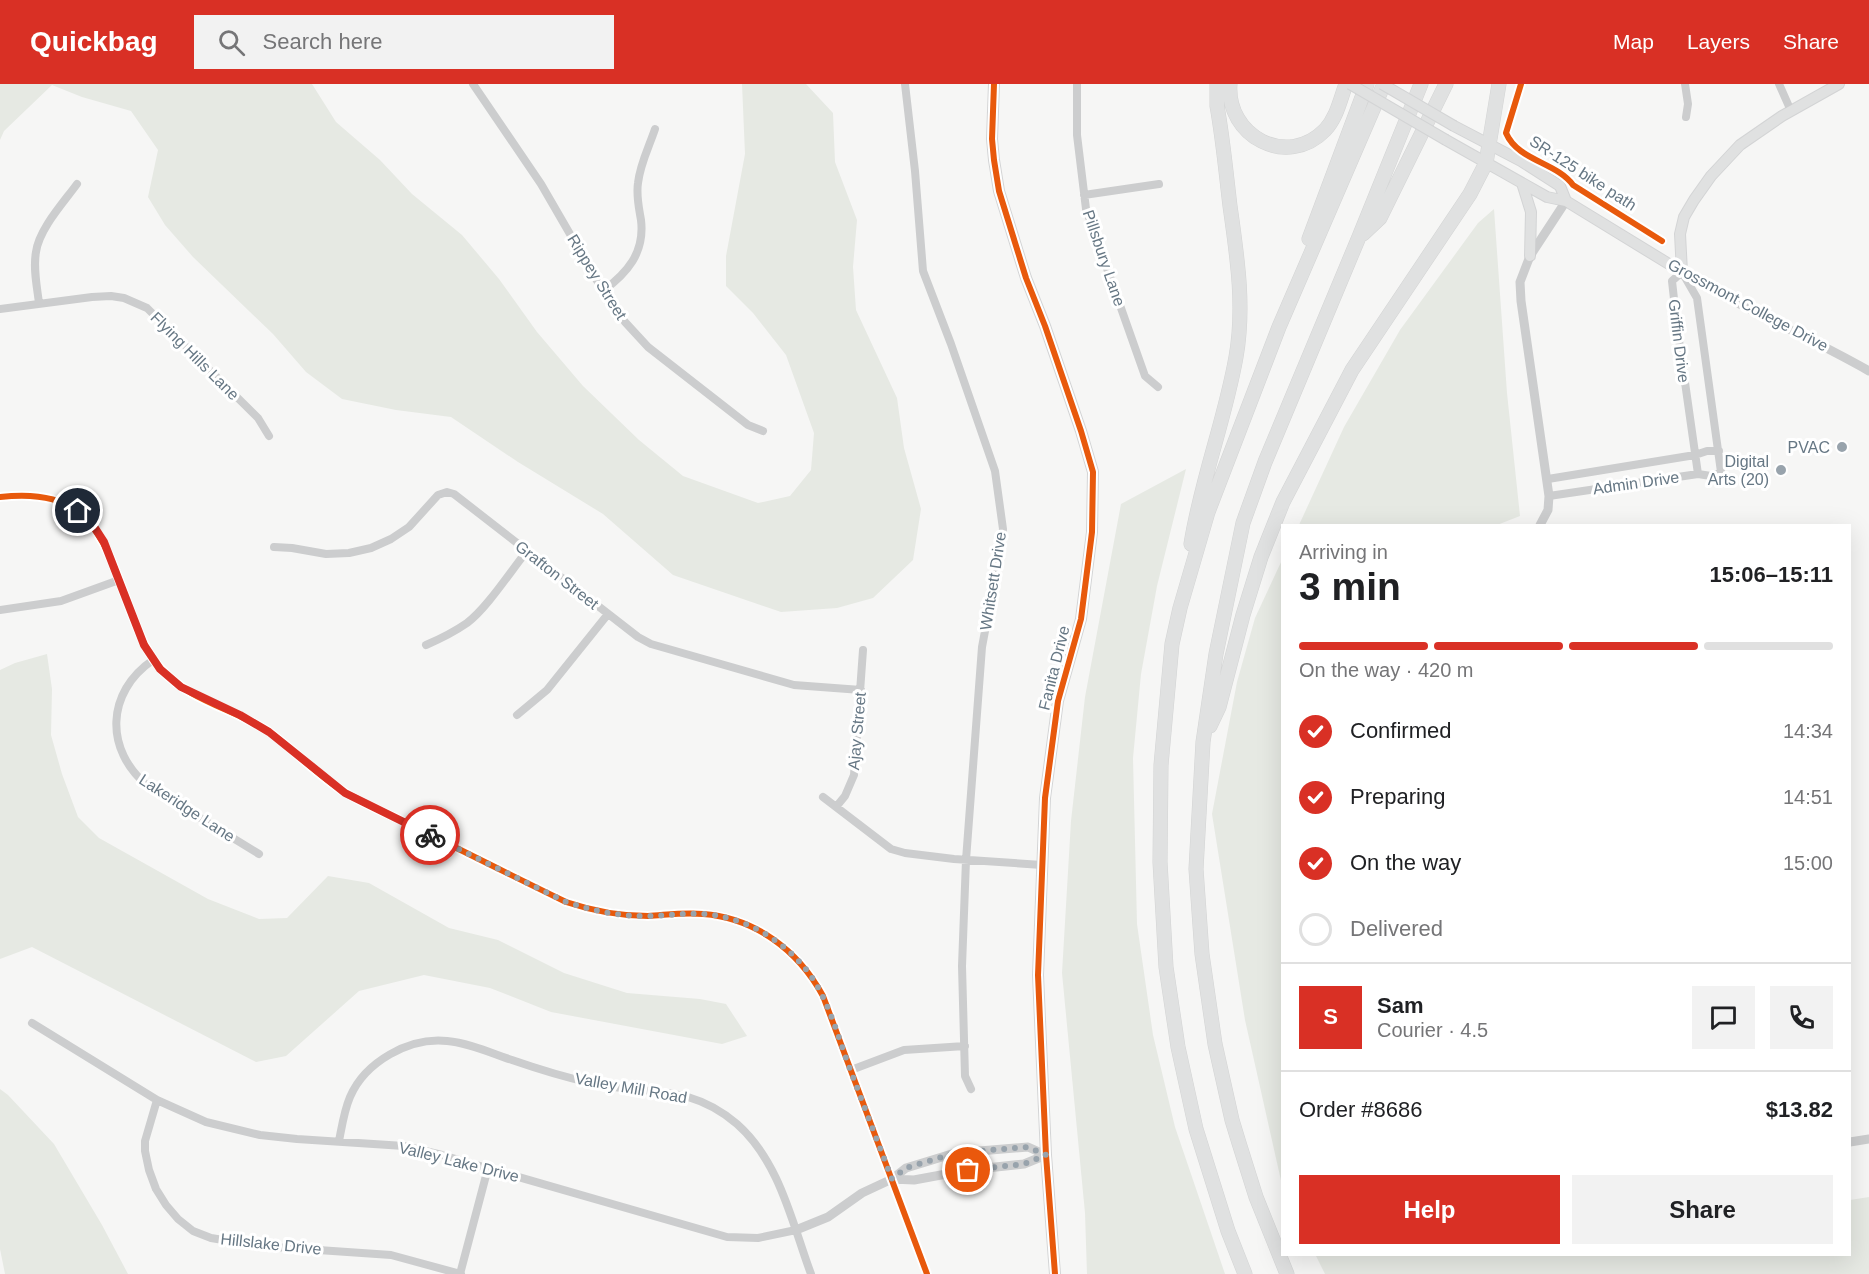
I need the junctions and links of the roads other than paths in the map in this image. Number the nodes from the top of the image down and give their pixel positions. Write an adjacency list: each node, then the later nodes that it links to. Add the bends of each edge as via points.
1 (473, 84): 30 (street, Rippey Street, via 541,184)
2 (905, 84): 61 (street, Whitsett Drive, via 922,271 995,471 1003,529 982,647)
3 (993, 84): 62 (main road, Fanita Drive, via 992,140 999,191 1093,472 1092,532 1081,619 1058,701 1045,798)
4 (1077, 84): 25 (street, Pillsbury Lane, via 1077,135)
5 (1217, 84): 49 (highway, via 1241,305 1237,355 1194,523)
6 (1230, 84): 7 (highway, via 1232,107 1244,129 1262,142 1289,147 1304,144 1323,132 1336,113)
7 (1346, 84)
8 (1350, 84): 21 (main road, Grossmont College Drive, bridge)
9 (1367, 84): 32 (highway, via 1314,222)
10 (1383, 84): 20 (main road, Grossmont College Drive, bridge); 32 (highway)
11 (1421, 84): 27 (highway)
12 (1446, 84): 27 (highway, via 1380,218)
13 (1499, 84): 20 (highway)
14 (1685, 84): 18 (street)
15 (1779, 84): 17 (street)
16 (1839, 84): 17 (main road)
17 (1791, 111): 29 (main road, via 1740,145 1694,200 1680,234)
18 (1686, 117)
19 (655, 129): 30 (street, via 638,183 638,248 626,272)
20 (1489, 143): 21 (highway); 26 (main road, Grossmont College Drive, via 1560,186)
21 (1486, 163): 22 (main road, Grossmont College Drive); 57 (highway, via 1470,194 1352,370 1283,502 1261,557 1219,707)
22 (1522, 183): 26 (main road, Grossmont College Drive, via 1547,197); 28 (main road, via 1531,212)
23 (76, 184): 31 (street, via 46,227 35,252)
24 (1159, 184): 25 (street)
25 (1084, 195): 35 (street, Pillsbury Lane, via 1145,376)
26 (1566, 201): 28 (street); 29 (main road, Grossmont College Drive)
27 (1359, 237): 57 (highway, via 1243,524 1216,654)
28 (1530, 256): 42 (street, via 1520,282 1521,301)
29 (1682, 272): 34 (street, Grossmont College Drive); 38 (street, Griffin Drive, via 1697,298); 39 (street, Griffin Drive, via 1672,281)
30 (603, 291): 36 (street, Rippey Street, via 648,347 748,425)
31 (39, 303): 33 (street, Flying Hills Lane); 37 (street, Flying Hills Lane, via 111,296 147,308 258,418)
32 (1289, 305): 49 (highway, via 1208,512)
33 (0, 309)
34 (1869, 371)
35 (1158, 387)
36 (764, 431)
37 (269, 436)
38 (1719, 451): 39 (street, Admin Drive); 40 (street, Griffin Drive)
39 (1695, 455): 41 (street, Griffin Drive); 42 (street, Admin Drive)
40 (1721, 471): 41 (street, Admin Drive, via 1711,476)
41 (1698, 474): 43 (street, Admin Drive)
42 (1548, 479): 43 (street)
43 (1549, 496): 45 (street, via 1548,510)
44 (0, 497): 48 (street, via 39,496 78,511 99,533)
45 (1541, 524)
46 (274, 547): 47 (street, Grafton Street, via 326,554 371,548 409,527 438,495 447,492)
47 (527, 551): 51 (street, Grafton Street); 52 (street, via 468,622)
48 (119, 580): 50 (street, via 61,601); 54 (street)
49 (1180, 608): 79 (highway, via 1172,644 1161,765 1160,862 1166,967 1196,1129)
50 (0, 610)
51 (608, 614): 55 (street, Grafton Street, via 651,644 794,685); 56 (street, via 547,690)
52 (426, 645)
53 (863, 650): 55 (street, Ajay Street)
54 (153, 660): 60 (street, Lakeridge Lane, via 132,679 120,703 116,730 124,758 148,786); 65 (street, via 188,692 269,732 345,793 566,902 623,915 714,915 762,932 793,954 816,985)
55 (861, 690): 59 (street, Ajay Street, via 854,775)
56 (517, 715)
57 (1203, 742): 80 (highway, via 1196,869 1202,954 1215,1044 1236,1136)
58 (822, 797): 59 (street)
59 (836, 807): 61 (street, via 891,849)
60 (259, 854)
61 (966, 860): 62 (street); 64 (street, Whitsett Drive)
62 (1042, 866): 71 (main road, Fanita Drive, via 1038,975)
63 (32, 1023): 67 (street, Valley Lake Drive)
64 (964, 1046): 65 (street, via 904,1050); 66 (street, Whitsett Drive)
65 (851, 1070): 73 (street)
66 (971, 1089)
67 (156, 1100): 69 (street, Valley Lake Drive, via 207,1122 241,1131 279,1138); 75 (street, Hillslake Drive, via 145,1141 149,1170 165,1205 184,1226 211,1238 260,1246 391,1255)
68 (1869, 1139): 70 (street)
69 (339, 1141): 72 (street, Valley Lake Drive, via 404,1146); 74 (street, Valley Mill Road, via 351,1094 370,1069 404,1048 447,1041 546,1072 595,1084 670,1092 718,1110 739,1126 764,1155)
70 (1851, 1142)
71 (1046, 1155): 73 (street, Valley Lake Drive, via 1024,1164 914,1180); 73 (street, Valley Lake Drive, via 1028,1147 955,1153 906,1168); 78 (main road, Fanita Drive)
72 (488, 1168): 74 (street, Valley Lake Drive, via 718,1235 758,1238); 75 (street)
73 (892, 1179): 74 (street, Valley Lake Drive, via 862,1193 828,1217); 77 (street)
74 (796, 1230): 76 (street, Valley Mill Road)
75 (460, 1274)
76 (811, 1274)
77 (927, 1274)
78 (1055, 1274)
79 (1245, 1274)
80 (1287, 1274)

